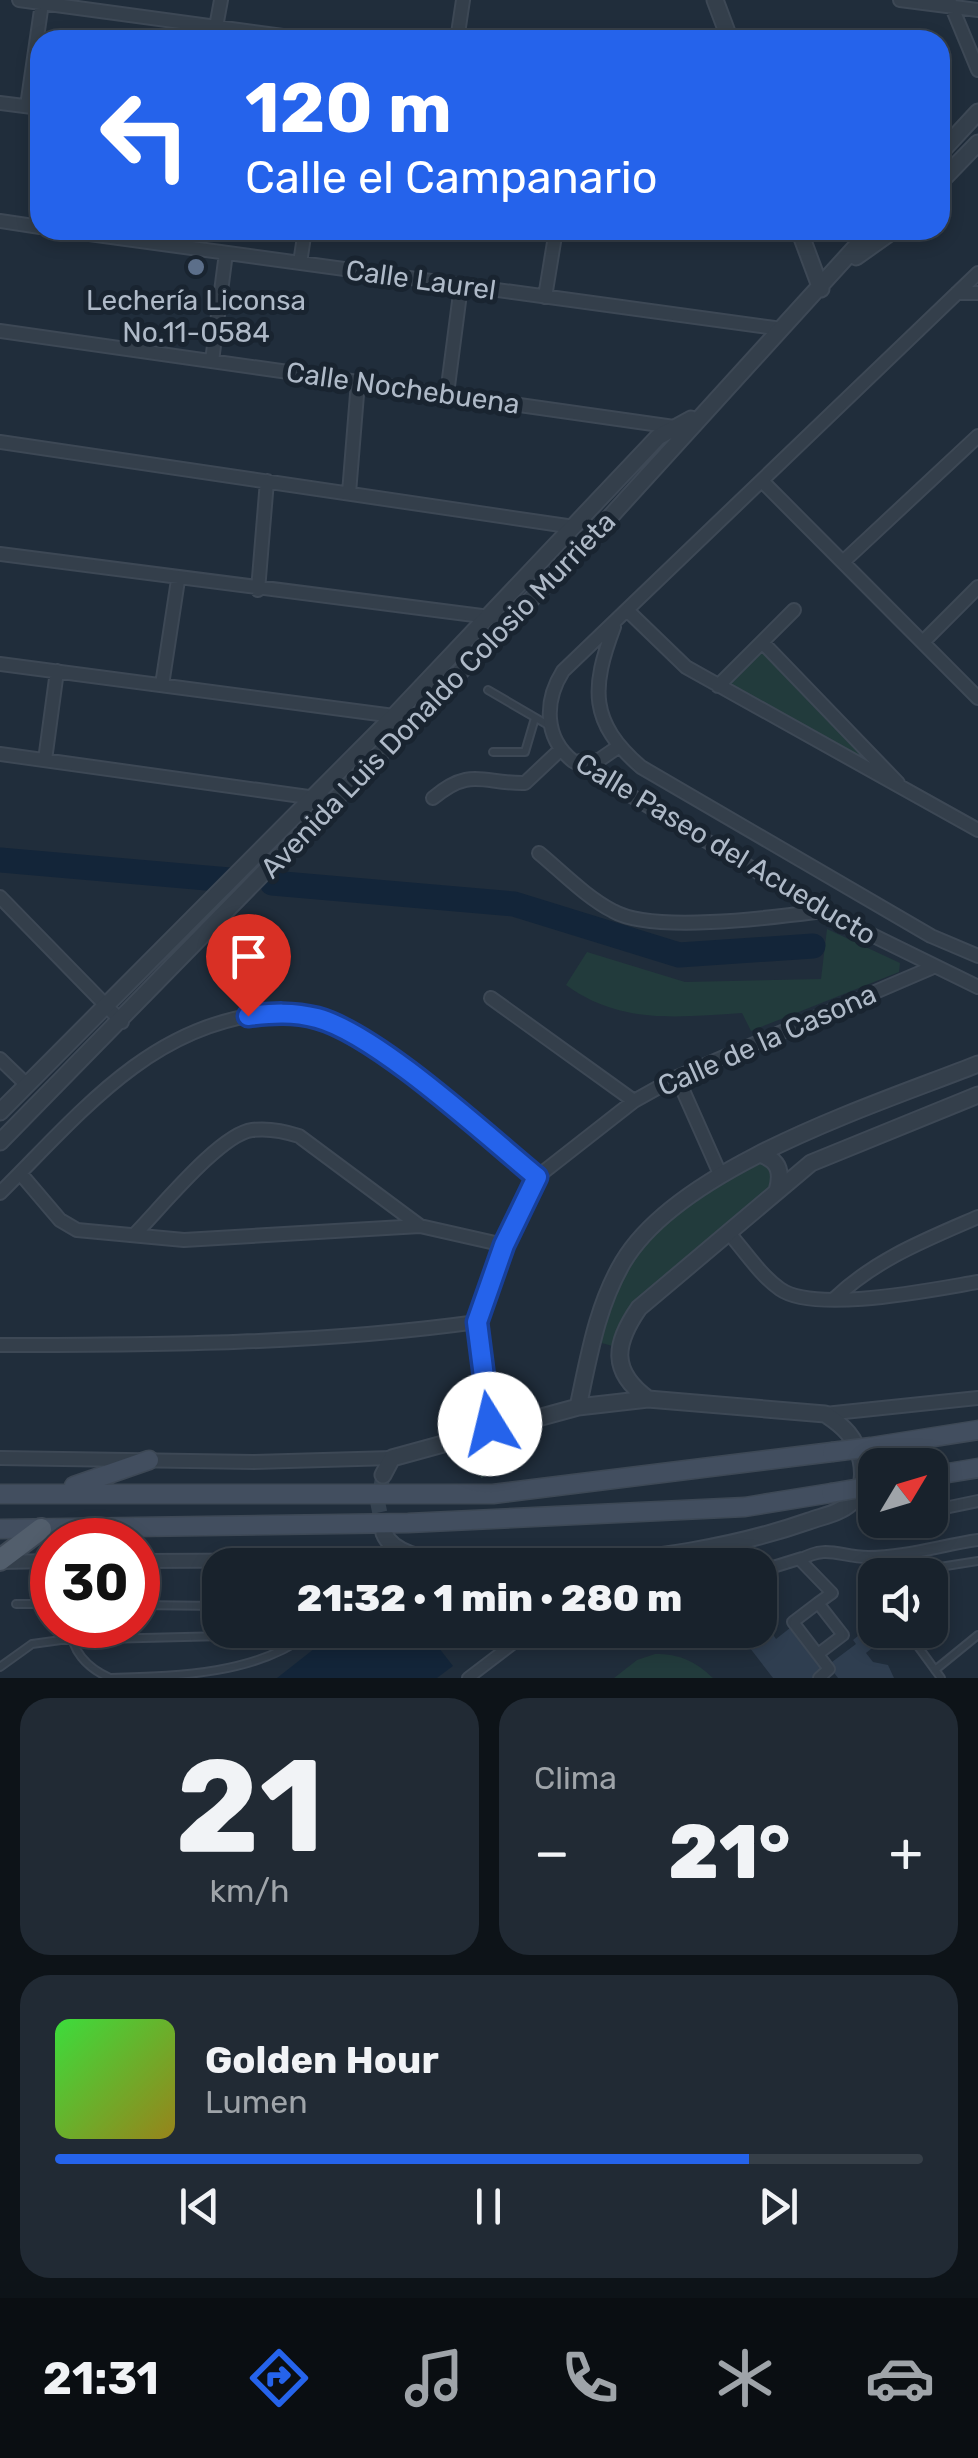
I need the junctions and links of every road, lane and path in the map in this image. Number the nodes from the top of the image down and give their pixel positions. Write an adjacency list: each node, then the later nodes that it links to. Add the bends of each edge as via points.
1 (19, 0): 7 (street)
2 (221, 0): 9 (street)
3 (464, 0): 12 (street)
4 (715, 0): 13 (street)
5 (900, 0): 6 (street)
6 (950, 2): 8 (street); 14 (street)
7 (42, 3): 9 (street); 10 (street)
8 (978, 10)
9 (216, 27): 11 (street)
10 (40, 30)
11 (233, 30)
12 (458, 30)
13 (726, 30)
14 (978, 70)
15 (0, 103): 16 (street)
16 (30, 108)
17 (978, 112): 18 (street)
18 (950, 132)
19 (978, 142): 20 (street)
20 (950, 171)
21 (0, 222): 22 (street)
22 (30, 226)
23 (132, 240): 29 (street, Calle Laurel)
24 (303, 240): 30 (street)
25 (555, 240): 37 (street)
26 (803, 240): 34 (street)
27 (860, 240): 31 (street, Avenida Luis Donaldo Colosio Murrieta)
28 (880, 240): 31 (street, Avenida Luis Donaldo Colosio Murrieta)
29 (226, 253): 30 (street, Calle Laurel); 40 (street)
30 (300, 263): 33 (street, Calle Laurel)
31 (844, 264): 34 (street, Avenida Luis Donaldo Colosio Murrieta)
32 (978, 273): 35 (street, Calle Paseo del Acueducto)
33 (462, 286): 37 (street, Calle Laurel); 42 (street)
34 (821, 290): 38 (street, Avenida Luis Donaldo Colosio Murrieta)
35 (957, 293): 36 (street); 47 (street, Calle Paseo del Acueducto)
36 (978, 293)
37 (546, 297): 38 (street, Calle Laurel)
38 (782, 328): 43 (street, Avenida Luis Donaldo Colosio Murrieta)
39 (0, 331): 40 (street, Calle Nochebuena)
40 (212, 361): 41 (street, Calle Nochebuena)
41 (358, 382): 42 (street, Calle Nochebuena); 48 (street)
42 (448, 394): 43 (street, Calle Nochebuena)
43 (683, 428): 49 (street, Avenida Luis Donaldo Colosio Murrieta, via 658,437); 58 (street, Avenida Luis Donaldo Colosio Murrieta, via 673,452)
44 (978, 436): 51 (street)
45 (0, 442): 46 (street)
46 (268, 480): 48 (street); 54 (street)
47 (763, 482): 51 (street); 56 (street, Calle Paseo del Acueducto)
48 (348, 492): 49 (street)
49 (574, 527): 57 (street, Avenida Luis Donaldo Colosio Murrieta)
50 (0, 554): 52 (street)
51 (844, 561): 60 (street)
52 (178, 580): 54 (street); 64 (street)
53 (978, 587): 60 (street)
54 (258, 590): 57 (street)
55 (794, 610): 61 (street)
56 (629, 612): 59 (street, Calle Paseo del Acueducto); 65 (street, via 686,667)
57 (489, 617): 58 (street); 68 (street, Avenida Luis Donaldo Colosio Murrieta)
58 (513, 620): 80 (street, Avenida Luis Donaldo Colosio Murrieta)
59 (615, 625): 70 (street, Calle Paseo del Acueducto, via 563,670 551,697); 71 (street, Calle Paseo del Acueducto, via 597,693)
60 (923, 642): 67 (street)
61 (763, 643): 65 (street); 77 (street)
62 (0, 664): 63 (street)
63 (57, 671): 64 (street); 75 (street)
64 (162, 685): 68 (street)
65 (718, 686): 77 (street)
66 (488, 690): 69 (lane)
67 (978, 698)
68 (394, 716): 78 (street, Avenida Luis Donaldo Colosio Murrieta)
69 (535, 718): 70 (lane); 73 (lane, via 525,752)
70 (549, 726): 72 (street, Calle Paseo del Acueducto)
71 (618, 747): 76 (street, via 600,760); 87 (street, Calle Paseo del Acueducto, via 640,768 931,936)
72 (560, 750): 76 (street, Calle Paseo del Acueducto); 79 (street, via 526,783 474,776)
73 (493, 752)
74 (0, 754): 75 (street)
75 (45, 760): 78 (street)
76 (574, 761): 86 (street, Calle Paseo del Acueducto)
77 (910, 795): 81 (street)
78 (314, 798): 80 (street); 82 (street, Avenida Luis Donaldo Colosio Murrieta)
79 (433, 798)
80 (338, 800): 84 (street, Avenida Luis Donaldo Colosio Murrieta)
81 (978, 830)
82 (256, 852): 84 (street); 91 (street, Avenida Luis Donaldo Colosio Murrieta)
83 (539, 853): 86 (street, via 610,910 642,921)
84 (274, 864): 92 (street, Avenida Luis Donaldo Colosio Murrieta)
85 (0, 898): 91 (street)
86 (823, 911): 88 (street, Calle Paseo del Acueducto)
87 (978, 956)
88 (931, 968): 89 (street, Calle Paseo del Acueducto); 95 (street, Calle de la Casona)
89 (978, 987)
90 (491, 998): 98 (street)
91 (106, 1006): 92 (street); 96 (street, Avenida Luis Donaldo Colosio Murrieta)
92 (122, 1022): 100 (street, Avenida Luis Donaldo Colosio Murrieta)
93 (0, 1060): 96 (street)
94 (978, 1064): 101 (street)
95 (676, 1077): 98 (street, Calle de la Casona); 103 (street)
96 (28, 1085): 99 (street, Avenida Luis Donaldo Colosio Murrieta)
97 (978, 1095): 105 (street, via 812,1162)
98 (634, 1101): 104 (street, Calle de la Casona)
99 (0, 1112)
100 (0, 1142)
101 (762, 1155): 103 (street); 105 (street, via 777,1164)
102 (20, 1174): 104 (street, via 168,1041 214,1021 283,1012 351,1033); 106 (street); 110 (street, via 68,1227)
103 (721, 1176): 116 (street, via 666,1214 625,1258 603,1300)
104 (537, 1177): 111 (street, Calle de la Casona)
105 (777, 1191): 109 (street)
106 (0, 1193)
107 (978, 1217): 113 (street, via 883,1260)
108 (420, 1226): 110 (street, via 184,1240); 110 (street, via 299,1136 250,1130 229,1140); 111 (street)
109 (728, 1232): 113 (street, via 778,1288); 117 (street, via 639,1308)
110 (134, 1236)
111 (504, 1245): 114 (street, Calle de la Casona)
112 (978, 1282): 113 (street)
113 (834, 1299)
114 (477, 1322): 115 (street, via 364,1338); 123 (street, Calle de la Casona)
115 (0, 1344)
116 (592, 1344): 117 (street); 120 (street)
117 (619, 1350): 119 (street, via 630,1385)
118 (978, 1398): 121 (street)
119 (648, 1399): 120 (street); 121 (street)
120 (578, 1406): 123 (street)
121 (825, 1414): 145 (street, via 857,1444 864,1473 860,1492 840,1510)
122 (978, 1430): 130 (main road, bridge)
123 (496, 1431): 125 (street); 134 (path, via 506,1430 512,1452)
124 (0, 1458): 126 (street)
125 (392, 1458): 126 (street); 129 (street)
126 (149, 1460): 132 (main road)
127 (978, 1468): 128 (main road)
128 (948, 1473)
129 (384, 1475)
130 (588, 1483): 134 (main road); 137 (main road, via 599,1506)
131 (858, 1488): 137 (main road, bridge, via 745,1507)
132 (58, 1491): 133 (main road); 134 (main road)
133 (0, 1494)
134 (460, 1494)
135 (978, 1501): 136 (street)
136 (948, 1507)
137 (584, 1514): 138 (main road)
138 (160, 1527)
139 (30, 1529): 140 (main road)
140 (0, 1530)
141 (384, 1534): 144 (street)
142 (30, 1538): 147 (main road)
143 (978, 1540): 146 (street, via 866,1558 834,1549)
144 (400, 1548)
145 (717, 1548)
146 (803, 1558): 152 (street); 154 (street, via 803,1566 832,1594)
147 (0, 1561): 151 (street)
148 (160, 1561): 149 (street)
149 (202, 1561)
150 (978, 1561): 153 (lane)
151 (30, 1562)
152 (777, 1566)
153 (948, 1566)
154 (818, 1603): 167 (street, via 794,1622); 167 (street, via 843,1635)
155 (16, 1604): 156 (lane)
156 (30, 1604)
157 (160, 1605): 158 (lane)
158 (202, 1606)
159 (978, 1635): 169 (lane)
160 (202, 1636): 161 (lane)
161 (160, 1637)
162 (30, 1645): 168 (lane)
163 (76, 1648): 170 (lane)
164 (279, 1648): 170 (lane, via 193,1676)
165 (507, 1648): 171 (street)
166 (919, 1648): 169 (lane)
167 (818, 1654): 172 (street, via 830,1669)
168 (0, 1667)
169 (935, 1670): 173 (lane)
170 (110, 1678)
171 (468, 1678)
172 (819, 1678)
173 (941, 1678)

